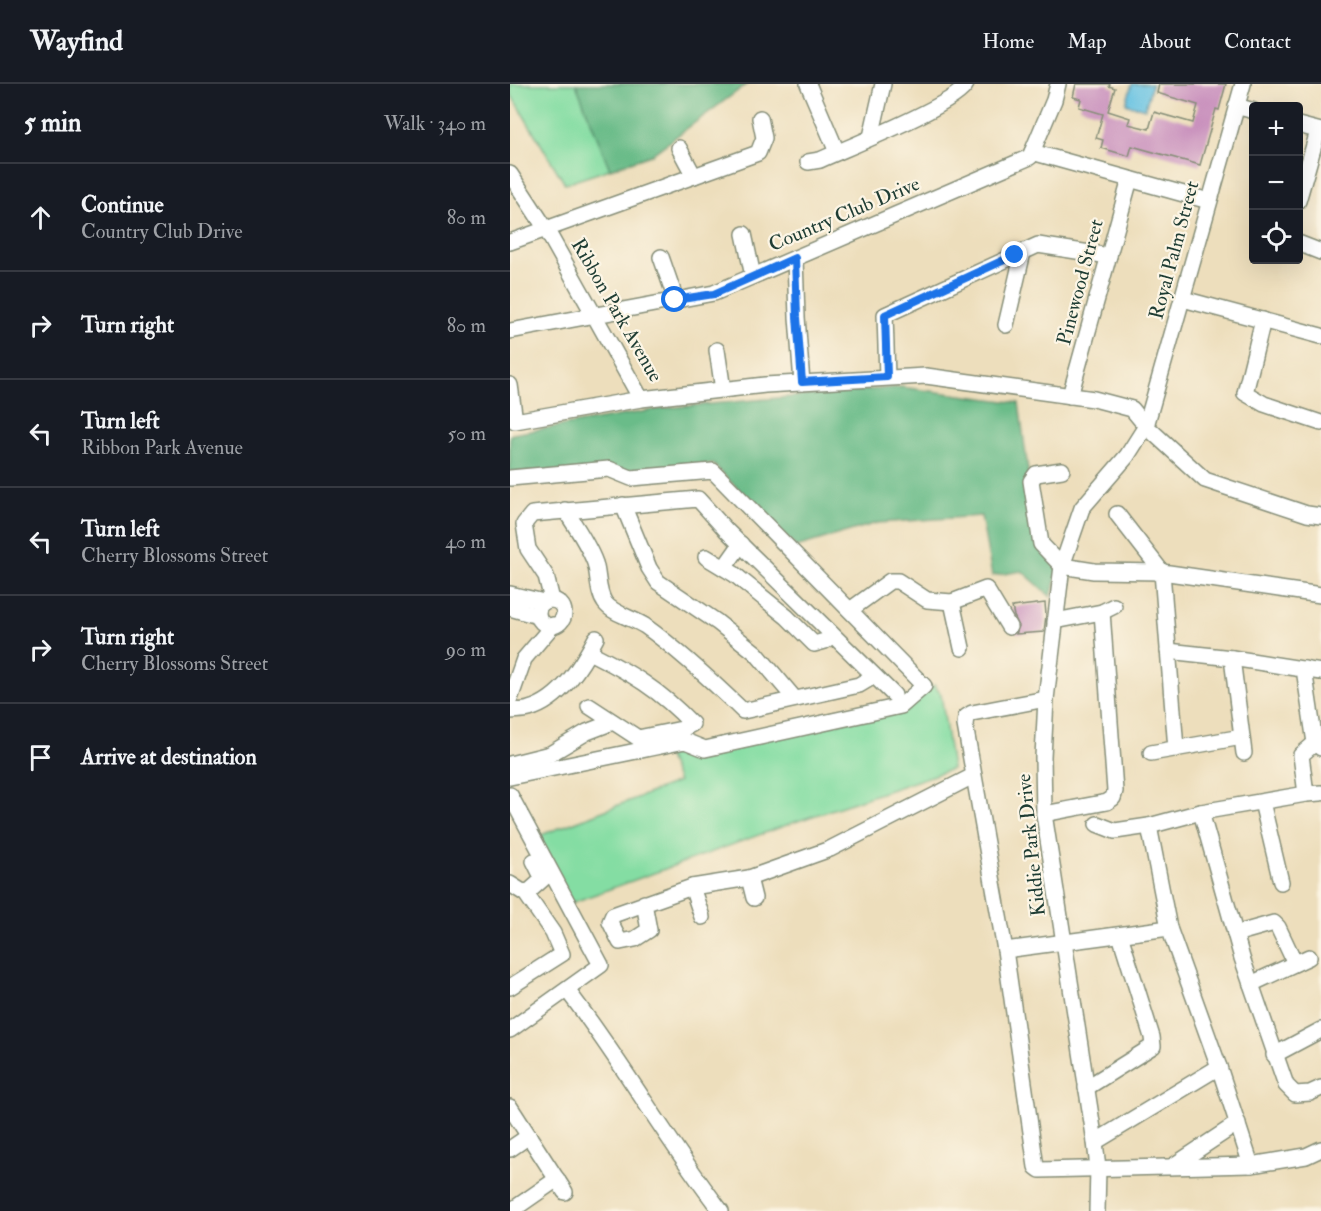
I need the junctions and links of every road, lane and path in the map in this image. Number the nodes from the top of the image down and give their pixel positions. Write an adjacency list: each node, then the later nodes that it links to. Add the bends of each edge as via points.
1 (808, 84): 13 (street)
2 (883, 84): 11 (street)
3 (966, 84): 11 (street, via 951,100)
4 (1058, 84): 14 (street)
5 (1243, 84): 6 (street, Royal Palm Street)
6 (1236, 106): 7 (street); 20 (street, Royal Palm Street)
7 (1249, 110)
8 (760, 118): 17 (street, via 764,138 758,153)
9 (1303, 126): 10 (street)
10 (1320, 131): 19 (street)
11 (872, 137): 13 (street)
12 (679, 148): 17 (street)
13 (837, 152): 15 (street)
14 (1032, 152): 18 (street); 29 (street, Country Club Drive, via 1030,157)
15 (808, 162)
16 (510, 174): 21 (street, Ribbon Park Avenue)
17 (694, 176): 21 (street)
18 (1130, 179): 20 (street); 27 (street, Pinewood Street)
19 (1303, 188)
20 (1209, 201): 31 (street, Royal Palm Street)
21 (546, 229): 23 (street); 33 (street, Ribbon Park Avenue)
22 (744, 234): 30 (street)
23 (510, 242)
24 (1303, 245): 26 (street)
25 (1023, 252): 27 (street, via 1049,240); 35 (street); 39 (street, via 885,315)
26 (1321, 252)
27 (1109, 256): 43 (street, Pinewood Street)
28 (661, 257): 32 (street)
29 (795, 258): 30 (street, Country Club Drive); 40 (street)
30 (753, 276): 32 (street, Country Club Drive, via 714,294)
31 (1183, 298): 34 (street); 46 (street, Royal Palm Street)
32 (675, 300): 33 (street, Country Club Drive)
33 (594, 315): 36 (street, Country Club Drive); 44 (street, Ribbon Park Avenue)
34 (1263, 320): 37 (street); 45 (street, via 1239,396)
35 (1006, 325)
36 (510, 331)
37 (1321, 336)
38 (717, 350): 42 (street)
39 (887, 377): 40 (street, Ribbon Park Avenue); 43 (street, Ribbon Park Avenue, via 926,376)
40 (802, 382): 42 (street, Ribbon Park Avenue)
41 (510, 386): 44 (street, via 515,421)
42 (723, 390): 44 (street, Ribbon Park Avenue)
43 (1070, 396): 46 (street, Ribbon Park Avenue, via 1132,409)
44 (641, 399)
45 (1321, 423)
46 (1146, 426): 52 (street, Ribbon Park Avenue, via 1205,480); 55 (street, Kiddie Park Drive, via 1127,456 1082,508)
47 (1062, 470): 55 (street, via 1036,474 1031,481 1041,544)
48 (510, 478): 63 (street, via 609,469 631,478 713,471)
49 (623, 505): 50 (street); 53 (street, via 698,499); 78 (street, via 657,582 756,653)
50 (566, 510): 61 (street, via 532,514 525,524 528,549 546,576); 78 (street, via 591,555 606,606 643,625 698,668 743,711)
51 (1117, 514): 57 (street)
52 (1321, 516)
53 (741, 544): 56 (street); 67 (street)
54 (705, 557): 56 (street)
55 (1062, 566): 57 (street, via 1094,571); 64 (street, Kiddie Park Drive)
56 (724, 568): 67 (street, via 787,616 814,644)
57 (1162, 572): 59 (street); 70 (street)
58 (510, 594): 61 (street)
59 (1321, 595)
60 (952, 602): 63 (street, via 927,600 898,581 890,581); 66 (street, via 986,589); 69 (street)
61 (545, 606): 62 (street); 65 (street, via 544,624); 65 (street, via 561,606 563,614)
62 (510, 608)
63 (850, 610): 90 (street, via 924,686 901,706 705,749 685,741)
64 (1055, 621): 79 (street, Kiddie Park Drive); 96 (street, via 1108,609 1115,791 1107,802)
65 (553, 625): 77 (street, via 524,659)
66 (1009, 627)
67 (832, 635): 75 (street)
68 (596, 638): 71 (street)
69 (962, 648)
70 (1168, 651): 72 (street); 85 (street)
71 (589, 652): 81 (street, via 576,674 549,698 530,709); 82 (street, via 653,688 692,724 638,738)
72 (1232, 658): 73 (street); 83 (street)
73 (1304, 669): 74 (street); 84 (street)
74 (1321, 672)
75 (874, 676): 76 (street); 78 (street, via 859,685)
76 (894, 694)
77 (510, 699)
78 (795, 699)
79 (1046, 699): 89 (street, via 966,717); 96 (street, Kiddie Park Drive)
80 (588, 706): 82 (street)
81 (510, 711)
82 (613, 722): 88 (street, via 550,754)
83 (1242, 737): 85 (street); 87 (street)
84 (1318, 746): 91 (street, via 1301,755)
85 (1176, 749): 86 (street)
86 (1151, 753)
87 (1244, 753)
88 (510, 764)
89 (973, 776): 99 (street, via 830,849); 111 (street)
90 (510, 777)
91 (1313, 793): 93 (street)
92 (510, 795): 114 (street, via 601,965)
93 (1262, 802): 94 (street); 100 (street)
94 (1201, 812): 98 (street); 108 (street)
95 (510, 813): 103 (street, via 543,879)
96 (1044, 814): 110 (street, Kiddie Park Drive)
97 (1096, 824): 98 (street, via 1115,831)
98 (1149, 826): 107 (street)
99 (748, 878): 102 (street); 104 (street)
100 (1281, 882)
101 (510, 884): 103 (street)
102 (692, 887): 105 (street); 106 (street)
103 (526, 894): 113 (street, via 553,933 562,954)
104 (754, 898)
105 (644, 903)
106 (702, 917)
107 (1169, 928): 109 (street); 118 (street)
108 (1235, 934): 112 (street); 112 (street, via 1274,923 1302,960)
109 (1120, 935): 110 (street); 119 (street, via 1153,1046)
110 (1063, 941): 111 (street); 119 (street, Kiddie Park Drive)
111 (1005, 950): 129 (street, via 1036,1167)
112 (1251, 984): 117 (street)
113 (510, 987)
114 (567, 990): 115 (street); 131 (street)
115 (510, 1030)
116 (1321, 1030): 117 (street)
117 (1274, 1055): 120 (street, via 1286,1085 1295,1094)
118 (1219, 1067): 122 (street); 124 (street)
119 (1086, 1088): 124 (street, Kiddie Park Drive)
120 (1321, 1088)
121 (510, 1108): 123 (street)
122 (1238, 1123): 127 (street); 128 (street)
123 (529, 1136): 125 (street); 130 (street, via 561,1186)
124 (1095, 1142): 129 (street, Kiddie Park Drive)
125 (510, 1149)
126 (1321, 1149): 127 (street, via 1306,1156)
127 (1251, 1165): 128 (street)
128 (1173, 1166): 129 (street)
129 (1098, 1168): 132 (street, Kiddie Park Drive)
130 (511, 1211)
131 (721, 1211)
132 (1097, 1211)

